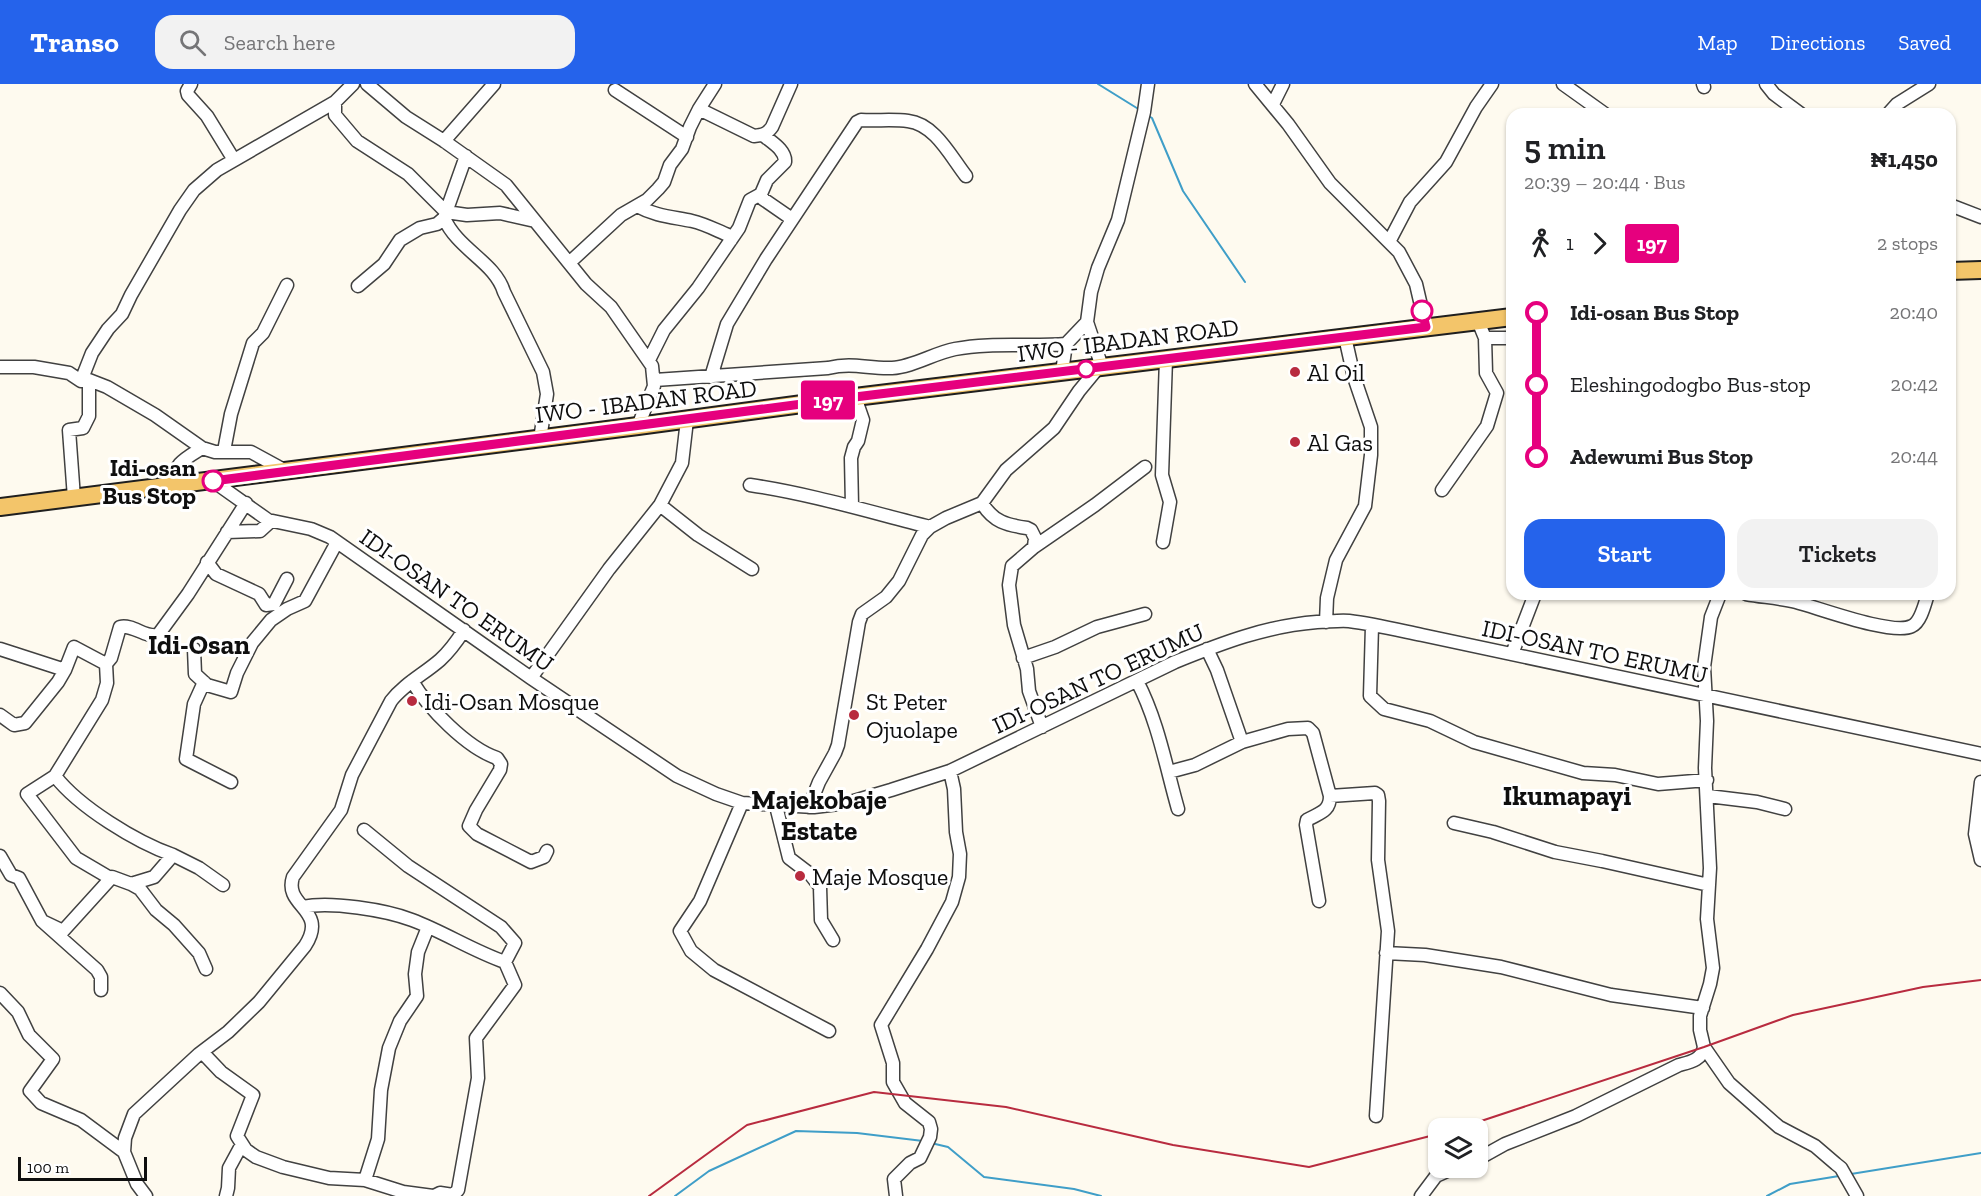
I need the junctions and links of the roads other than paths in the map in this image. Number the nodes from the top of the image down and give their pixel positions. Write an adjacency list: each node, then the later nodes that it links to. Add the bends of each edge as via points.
1 (191, 84): 26 (street, via 188,95 207,116)
2 (335, 84): 14 (street)
3 (367, 84): 24 (street, via 406,117)
4 (494, 84): 24 (street)
5 (716, 84): 21 (street)
6 (791, 84): 22 (street, via 772,127)
7 (1148, 84): 44 (street, via 1118,220 1098,268)
8 (1255, 84): 16 (street)
9 (1283, 84): 16 (street)
10 (1492, 84): 36 (street, via 1446,162 1402,213)
11 (1563, 84): 17 (street)
12 (1766, 84): 18 (street)
13 (1929, 84): 19 (street)
14 (351, 86): 20 (street)
15 (615, 90): 23 (street)
16 (1272, 104): 36 (street, via 1330,183)
17 (1597, 108)
18 (1793, 108)
19 (1893, 108)
20 (335, 109): 26 (street, via 322,109); 31 (street, via 357,141 408,174)
21 (699, 109): 22 (street, via 754,136); 23 (street)
22 (763, 135): 28 (street, via 786,158 767,180)
23 (687, 136): 29 (street, via 664,182)
24 (444, 141): 25 (street)
25 (465, 156): 31 (street); 34 (street, via 506,185)
26 (234, 160): 57 (street, via 194,190 122,314 92,352)
27 (966, 176): 33 (street, via 923,125 861,120)
28 (761, 194): 33 (street); 35 (street, via 750,200)
29 (637, 206): 35 (street, via 660,216 718,230); 37 (street, via 621,215)
30 (1956, 208): 32 (street)
31 (445, 215): 34 (street, via 500,213); 41 (street, via 437,224 420,228 400,240 384,264); 61 (street, via 458,239 501,280 543,372 547,394)
32 (1981, 218)
33 (792, 219): 55 (street, via 727,324)
34 (535, 221): 37 (street)
35 (731, 240): 51 (street, via 664,330)
36 (1389, 242): 45 (street, via 1408,266 1416,284)
37 (569, 263): 51 (street, via 611,307)
38 (1981, 270): 39 (main road)
39 (1956, 271)
40 (287, 285): 63 (street, via 263,333 253,343)
41 (358, 286)
42 (1506, 318): 43 (main road, IWO - IBADAN ROAD)
43 (1478, 321): 45 (main road, IWO - IBADAN ROAD); 47 (street)
44 (1087, 322): 49 (street); 53 (street)
45 (1426, 327): 46 (main road, IWO - IBADAN ROAD)
46 (1345, 337): 50 (main road, IWO - IBADAN ROAD); 90 (street, via 1371,427 1372,448 1365,506 1336,560)
47 (1485, 338): 48 (street); 69 (street, via 1486,373 1497,393 1496,399 1487,426)
48 (1506, 338)
49 (1066, 344): 54 (street); 55 (street, via 955,350 893,368 844,364)
50 (1166, 359): 53 (main road, IWO - IBADAN ROAD); 80 (street, via 1162,475 1170,502)
51 (649, 360): 56 (street)
52 (0, 367): 57 (street, via 34,367 69,373)
53 (1100, 368): 54 (main road, IWO - IBADAN ROAD); 72 (street, via 1054,428 1006,470)
54 (1062, 372): 58 (main road, IWO - IBADAN ROAD)
55 (711, 377): 56 (street)
56 (655, 380): 60 (street)
57 (85, 381): 62 (street, via 107,387); 70 (street, via 89,416 83,428 69,430)
58 (855, 397): 59 (main road, IWO - IBADAN ROAD); 74 (street, via 863,420 851,458)
59 (687, 420): 60 (main road, IWO - IBADAN ROAD); 73 (street, via 682,463)
60 (638, 426): 61 (main road, IWO - IBADAN ROAD)
61 (540, 439): 65 (main road, IWO - IBADAN ROAD)
62 (202, 448): 63 (street); 68 (street, via 175,468)
63 (224, 451): 65 (street, via 251,452)
64 (1145, 467): 81 (street)
65 (287, 471): 66 (main road, IWO - IBADAN ROAD)
66 (213, 481): 68 (main road, IWO - IBADAN ROAD); 71 (street, IDI-OSAN TO ERUMU)
67 (750, 485): 74 (street)
68 (170, 486): 70 (main road, IWO - IBADAN ROAD)
69 (1442, 490)
70 (74, 498): 75 (main road, IWO - IBADAN ROAD)
71 (246, 503): 76 (street, IDI-OSAN TO ERUMU); 78 (street)
72 (982, 503): 77 (street); 81 (street, via 999,522 1031,530)
73 (660, 505): 83 (street); 100 (street)
74 (852, 506): 77 (street)
75 (0, 507)
76 (271, 521): 78 (street, via 260,531); 79 (street, IDI-OSAN TO ERUMU, via 311,529)
77 (930, 527): 119 (street, via 921,536 891,592 862,614 838,745)
78 (227, 532): 82 (street)
79 (338, 542): 92 (street, IDI-OSAN TO ERUMU); 103 (street, via 304,601 271,620 252,644 231,692)
80 (1163, 542)
81 (1034, 547): 97 (street, via 1016,562 1010,573 1014,625)
82 (207, 562): 84 (street, via 216,574 259,594 266,604 274,604); 98 (street, via 158,635 120,627)
83 (752, 569)
84 (288, 579)
85 (1533, 600): 96 (street)
86 (1718, 600): 104 (street, via 1711,617 1704,667)
87 (1784, 600): 88 (street, via 1878,626 1904,628 1916,623)
88 (1926, 600)
89 (1144, 614): 97 (street, via 1097,627)
90 (1326, 622): 91 (street, IDI-OSAN TO ERUMU); 94 (street, IDI-OSAN TO ERUMU, via 1290,624 1242,635)
91 (1372, 626): 96 (street, IDI-OSAN TO ERUMU); 112 (street, via 1370,696 1384,709 1430,721 1474,742 1583,773 1658,784)
92 (464, 630): 100 (street, IDI-OSAN TO ERUMU); 101 (street, via 439,661)
93 (0, 649): 99 (street)
94 (1207, 649): 102 (street, IDI-OSAN TO ERUMU); 107 (street)
95 (194, 650): 103 (street, via 195,674)
96 (1512, 654): 104 (street, IDI-OSAN TO ERUMU)
97 (1023, 658): 106 (street)
98 (106, 664): 99 (street, via 74,647); 111 (street, via 107,683 102,700)
99 (65, 670): 105 (street, via 25,723 14,725)
100 (531, 678): 117 (street, IDI-OSAN TO ERUMU, via 677,776)
101 (412, 681): 124 (street, via 430,706 463,738 501,764 469,826 531,862 544,857); 133 (street, via 391,701 352,774 341,810 293,877 292,892)
102 (1137, 681): 106 (street, IDI-OSAN TO ERUMU); 110 (street)
103 (204, 682): 113 (street, via 194,704 186,759)
104 (1707, 696): 108 (street, IDI-OSAN TO ERUMU); 112 (street)
105 (0, 715)
106 (1042, 727): 109 (street, IDI-OSAN TO ERUMU)
107 (1242, 742): 110 (street, via 1195,765); 115 (street, via 1288,729 1308,728 1313,733)
108 (1981, 754)
109 (950, 771): 119 (street, IDI-OSAN TO ERUMU, via 847,803); 155 (street, via 959,877 952,902 881,1025 893,1063 893,1082 905,1103 929,1122 931,1129 920,1158 894,1179)
110 (1169, 771): 120 (street)
111 (55, 776): 125 (street, via 97,814 143,843); 128 (street, via 27,794 76,858)
112 (1707, 780): 116 (street)
113 (231, 782)
114 (1981, 782): 127 (street, via 1975,834)
115 (1330, 796): 132 (street, via 1327,810 1307,820 1306,825); 137 (street, via 1364,792 1378,795 1378,860 1387,916)
116 (1708, 796): 121 (street); 131 (street)
117 (742, 803): 118 (street, IDI-OSAN TO ERUMU); 143 (street, via 700,901 680,931 691,951 714,970)
118 (776, 806): 119 (street, IDI-OSAN TO ERUMU); 136 (street, via 789,858 820,887 821,920)
119 (809, 807)
120 (1178, 809)
121 (1785, 809)
122 (1454, 824): 131 (street, via 1555,852)
123 (364, 830): 138 (street, via 408,866 501,927 515,944)
124 (546, 851)
125 (173, 855): 129 (street, via 154,877); 130 (street)
126 (0, 856): 134 (street, via 11,875 19,878)
127 (1981, 860)
128 (110, 879): 129 (street); 134 (street, via 63,931)
129 (131, 884): 139 (street, via 199,953)
130 (223, 885)
131 (1709, 885): 142 (street, via 1707,919 1713,968)
132 (1320, 902)
133 (303, 907): 135 (street, via 345,906 410,919); 145 (street, via 313,929 305,946 260,1002)
134 (42, 921): 140 (street, via 97,970)
135 (428, 927): 138 (street); 151 (street, via 418,952 417,996 400,1021 389,1048 378,1139)
136 (833, 940)
137 (1386, 953): 142 (street, via 1501,967 1611,995); 146 (street)
138 (505, 962): 154 (street, via 515,985 476,1038 478,1078 458,1190 453,1195)
139 (206, 969)
140 (101, 990)
141 (0, 993): 148 (street, via 18,1012 29,1035 53,1059 30,1091 41,1103 81,1120)
142 (1703, 1008): 144 (street, via 1700,1030)
143 (829, 1031)
144 (1704, 1047): 149 (street, via 1695,1061); 157 (street, via 1729,1083 1763,1114 1815,1146 1841,1168)
145 (202, 1052): 147 (street, via 221,1072 253,1095 237,1136); 148 (street, via 134,1114)
146 (1376, 1116)
147 (242, 1144): 151 (street, via 256,1157 283,1167 329,1178); 153 (street, via 229,1168)
148 (122, 1145): 152 (street, via 137,1184)
149 (1488, 1153)
150 (1434, 1178): 156 (street)
151 (365, 1180): 154 (street)
152 (146, 1196)
153 (226, 1196)
154 (433, 1196)
155 (896, 1196)
156 (1421, 1196)
157 (1857, 1196)

